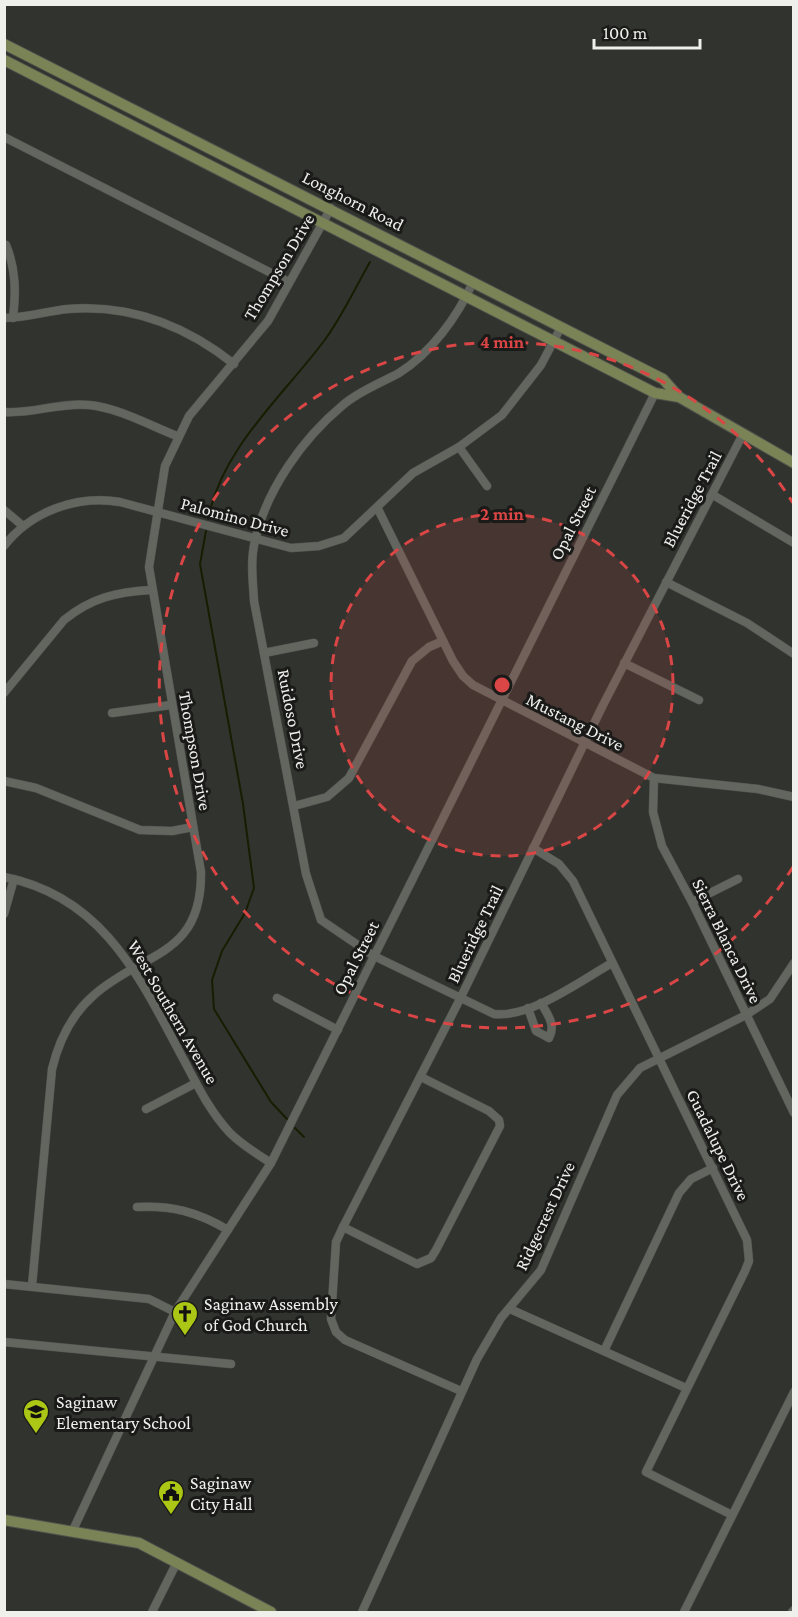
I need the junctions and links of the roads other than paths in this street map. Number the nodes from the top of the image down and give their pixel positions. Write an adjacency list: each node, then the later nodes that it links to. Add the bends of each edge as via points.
1 (4, 44): 3 (main road, Longhorn Road)
2 (4, 60): 4 (main road, Longhorn Road)
3 (66, 75): 4 (main road); 6 (main road, Longhorn Road)
4 (60, 87): 7 (main road, Longhorn Road)
5 (4, 137): 9 (street)
6 (331, 208): 7 (street, Thompson Drive); 10 (main road, Longhorn Road)
7 (325, 222): 9 (street, Thompson Drive); 11 (main road, Longhorn Road)
8 (6, 245): 12 (street, via 13,262 16,298)
9 (289, 282): 15 (street, Thompson Drive, via 268,321)
10 (474, 282): 11 (street, Ruidoso Drive); 13 (main road, Longhorn Road)
11 (467, 296): 14 (main road, Longhorn Road); 29 (street, Ruidoso Drive, via 444,330 417,359 344,404 311,439 282,476)
12 (9, 318): 15 (street, via 86,308 128,312 192,334)
13 (561, 327): 14 (street, Palomino Drive); 17 (main road, Longhorn Road, via 663,379)
14 (553, 339): 16 (main road, Longhorn Road); 21 (street, Palomino Drive, via 541,365 502,415)
15 (234, 364): 20 (street, Thompson Drive, via 189,416)
16 (655, 393): 17 (main road, Longhorn Road); 40 (street, Opal Street)
17 (679, 397): 19 (main road, Longhorn Road)
18 (4, 412): 20 (street, via 88,405 112,410)
19 (743, 434): 22 (main road, Longhorn Road); 24 (street, Blueridge Trail)
20 (177, 436): 27 (street, Thompson Drive, via 165,466)
21 (459, 447): 23 (street); 25 (street, Palomino Drive, via 413,473)
22 (794, 464)
23 (487, 486)
24 (713, 495): 30 (street); 32 (street, Blueridge Trail)
25 (378, 508): 29 (street, Palomino Drive, via 344,538 319,546 291,548); 34 (street, Mustang Drive)
26 (4, 510): 28 (street)
27 (158, 512): 28 (street, Palomino Drive, via 107,500 82,501 57,508); 29 (street, Palomino Drive); 33 (street, Thompson Drive, via 149,567)
28 (23, 526): 31 (street, Palomino Drive)
29 (255, 540): 36 (street, Ruidoso Drive, via 254,601)
30 (794, 543)
31 (4, 546)
32 (666, 582): 37 (street, via 747,623); 38 (street, Blueridge Trail)
33 (151, 590): 39 (street, via 113,593 75,611); 42 (street, Thompson Drive)
34 (443, 641): 40 (street, Mustang Drive, via 463,676); 48 (street, via 412,661 349,778 327,797)
35 (314, 643): 36 (street)
36 (264, 652): 48 (street, Ruidoso Drive)
37 (794, 654)
38 (624, 663): 41 (street); 44 (street, Blueridge Trail)
39 (4, 693)
40 (502, 700): 44 (street, Mustang Drive); 56 (street, Opal Street)
41 (699, 700)
42 (171, 705): 43 (street); 49 (street, Thompson Drive)
43 (112, 713)
44 (584, 744): 45 (street, Mustang Drive); 50 (street, Blueridge Trail)
45 (654, 778): 47 (street, Mustang Drive, via 758,789); 54 (street, Sierra Blanca Drive, via 653,812 662,846)
46 (4, 781): 49 (street, via 36,788 140,830)
47 (794, 797)
48 (294, 806): 56 (street, Ruidoso Drive, via 306,874 321,920)
49 (193, 827): 59 (street, Thompson Drive, via 201,881 194,916 175,944)
50 (533, 848): 57 (street, Guadalupe Drive, via 559,864 573,881); 61 (street, Blueridge Trail)
51 (4, 877): 52 (street, West Southern Avenue)
52 (14, 879): 55 (street); 59 (street, West Southern Avenue, via 46,890 82,910 107,934)
53 (738, 879): 54 (street)
54 (692, 902): 64 (street, Sierra Blanca Drive)
55 (4, 914)
56 (374, 956): 61 (street, Ruidoso Drive); 65 (street, Opal Street)
57 (612, 963): 62 (street, Ruidoso Drive); 66 (street, Guadalupe Drive)
58 (794, 963): 64 (street, Ridgecrest Drive, via 770,999)
59 (133, 969): 68 (street, West Southern Avenue); 77 (street, Thompson Drive, via 86,1003 67,1028 56,1054)
60 (277, 998): 65 (street)
61 (460, 999): 63 (street, Ruidoso Drive, via 494,1014 514,1014); 67 (street, Blueridge Trail)
62 (541, 1003): 63 (street, Ruidoso Drive); 63 (street, via 552,1022 549,1038 536,1031)
63 (528, 1008)
64 (746, 1015): 66 (street, Ridgecrest Drive); 70 (street, Sierra Blanca Drive)
65 (338, 1030): 71 (street, Opal Street)
66 (660, 1058): 72 (street, Guadalupe Drive); 78 (street, Ridgecrest Drive, via 640,1068 617,1095 541,1270)
67 (421, 1077): 74 (street, Blueridge Trail); 74 (street, via 489,1111 500,1126 436,1250 431,1258 417,1264)
68 (196, 1083): 69 (street); 71 (street, West Southern Avenue, via 230,1133)
69 (146, 1109)
70 (794, 1113)
71 (271, 1163): 75 (street, Opal Street)
72 (713, 1168): 81 (street, via 691,1179 679,1193); 84 (street, Guadalupe Drive, via 747,1240 749,1260)
73 (136, 1207): 75 (street, via 183,1209)
74 (343, 1227): 85 (street, Blueridge Trail, via 336,1242 332,1319 336,1332 345,1340)
75 (228, 1230): 79 (street, Opal Street)
76 (4, 1284): 77 (street)
77 (32, 1286): 79 (street, via 149,1299)
78 (510, 1309): 81 (street); 85 (street, Ridgecrest Drive, via 501,1318)
79 (175, 1312): 82 (street, Opal Street)
80 (4, 1342): 82 (street)
81 (604, 1351): 84 (street)
82 (152, 1357): 83 (street); 89 (street, Opal Street)
83 (231, 1364)
84 (686, 1388): 87 (street, Guadalupe Drive, via 646,1473)
85 (461, 1391): 93 (street, Ridgecrest Drive)
86 (794, 1392): 87 (street)
87 (732, 1515): 94 (street)
88 (4, 1520): 89 (main road)
89 (73, 1530): 90 (main road, via 139,1543)
90 (176, 1564): 91 (street); 92 (main road)
91 (152, 1612)
92 (271, 1612)
93 (362, 1612)
94 (684, 1612)

